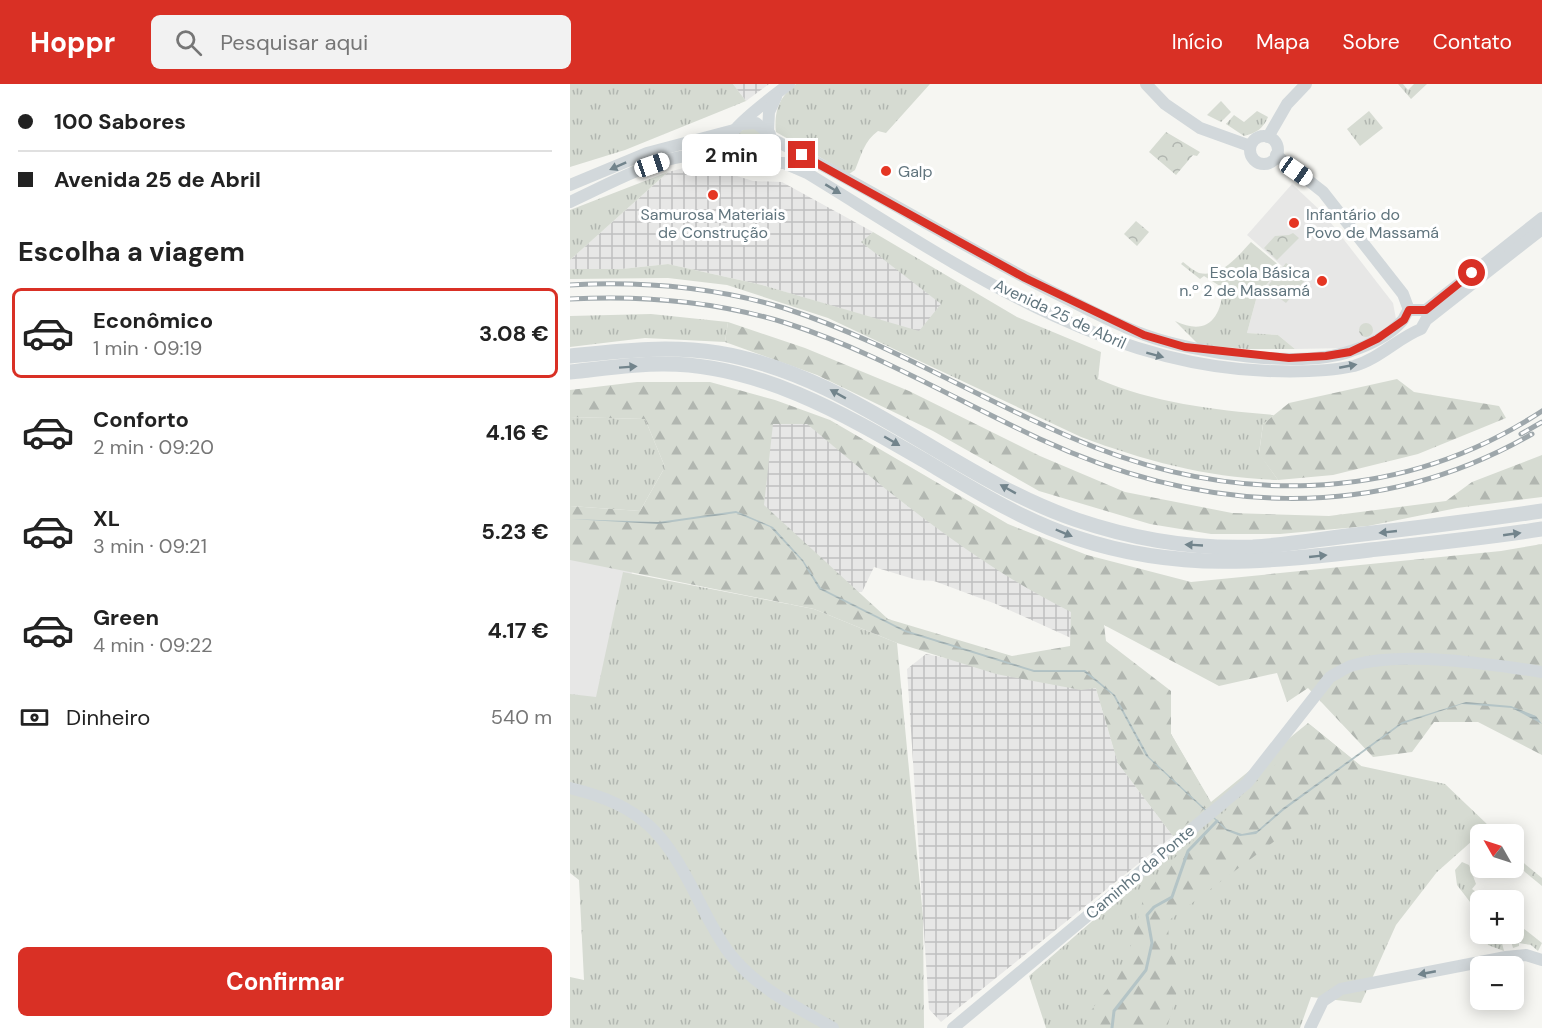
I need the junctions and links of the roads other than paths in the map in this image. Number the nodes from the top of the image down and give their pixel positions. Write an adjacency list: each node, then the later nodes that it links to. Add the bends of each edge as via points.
1 (1146, 84): 7 (main road, via 1165,104 1200,129)
2 (1306, 84): 6 (main road, via 1281,112)
3 (785, 87): 4 (main road); 5 (main road, via 769,112)
4 (738, 127): 5 (main road, via 756,123); 9 (main road, via 729,143); 11 (main road, one-way to 11, via 646,153)
5 (770, 135): 10 (main road, via 770,153); 15 (main road, Avenida 25 de Abril, via 1025,278 1144,335 1185,347 1289,358 1326,356 1350,352 1377,339)
6 (1268, 137): 7 (main road, via 1255,139); 8 (main road, via 1275,142)
7 (1250, 146): 8 (main road, via 1253,159 1261,163 1270,162)
8 (1276, 155): 15 (main road, via 1323,192 1403,294)
9 (734, 157): 10 (main road, via 746,164); 12 (main road, via 714,152 688,153)
10 (760, 163): 17 (main road, Avenida 25 de Abril, one-way to 17, via 784,163 807,173 1016,296 1139,351 1232,370 1329,369 1356,365)
11 (570, 185)
12 (570, 201)
13 (1542, 218): 16 (main road, Avenida 25 de Abril)
14 (1542, 229): 16 (main road, Avenida 25 de Abril)
15 (1406, 315): 16 (main road, via 1416,309); 17 (main road, via 1408,329)
16 (1424, 316): 17 (main road, Avenida 25 de Abril, via 1424,327)
17 (1415, 331)
18 (570, 356): 20 (highway, one-way to 18, via 1254,547 1187,545 1125,534 1032,502 829,388 772,367 718,353 664,348)
19 (570, 372): 21 (highway, one-way to 21, via 663,364 721,370 771,384 823,404 1030,518 1076,538 1194,562 1260,563)
20 (1542, 511)
21 (1542, 529)
22 (1542, 672): 26 (main road, Caminho da Ponte, via 1428,660 1363,663 1330,677 1247,783)
23 (570, 788): 25 (main road, via 605,798 659,832 680,861 713,928 737,962 772,995)
24 (1542, 960): 27 (main road, one-way to 27, via 1526,955 1506,957 1341,989 1323,1001)
25 (833, 1028)
26 (952, 1028)
27 (1310, 1028)

